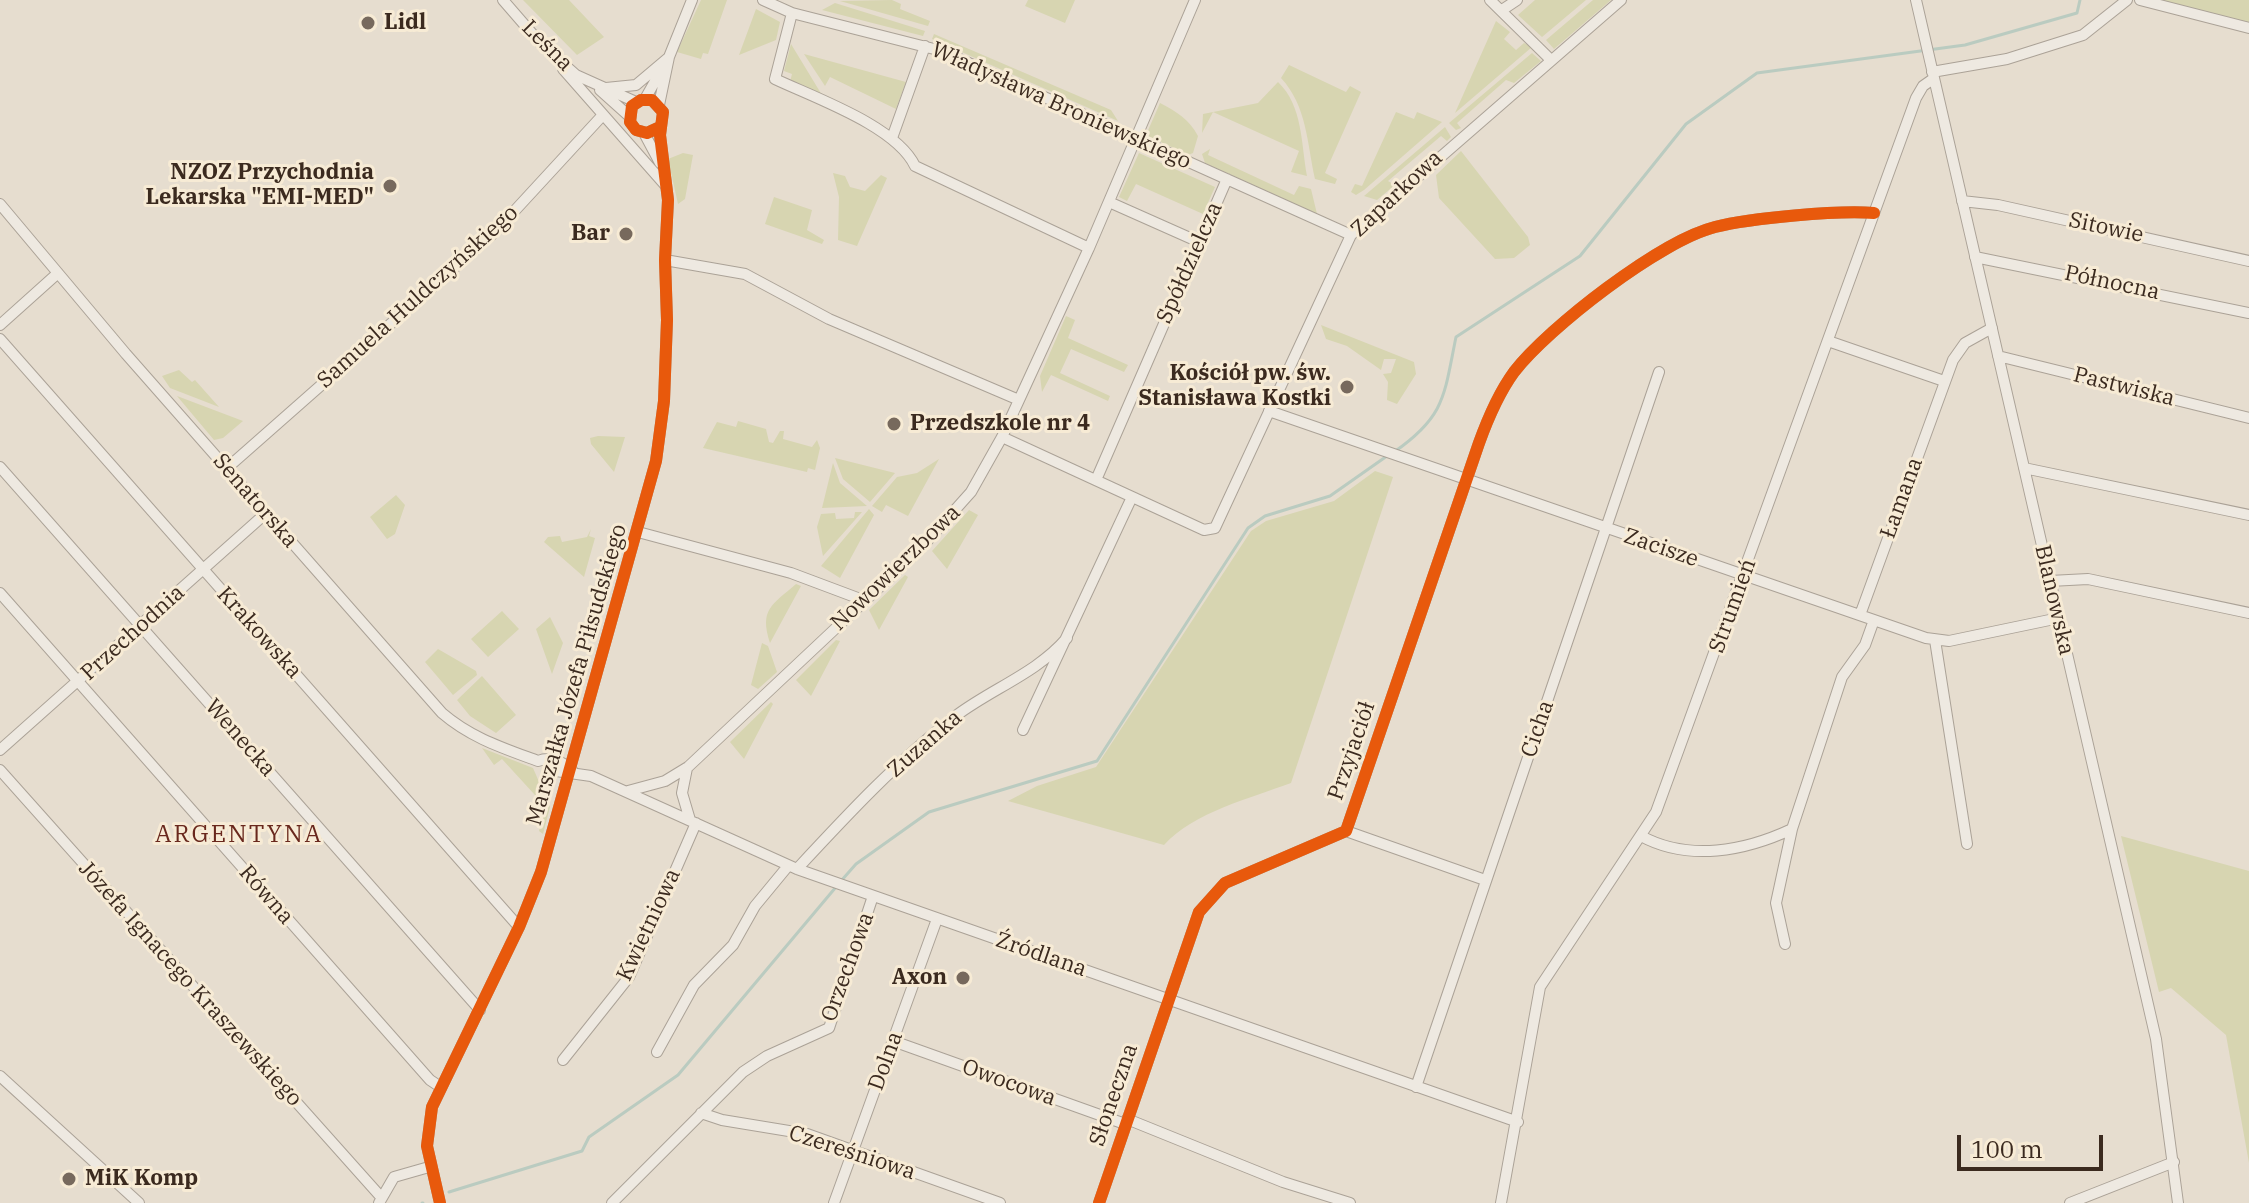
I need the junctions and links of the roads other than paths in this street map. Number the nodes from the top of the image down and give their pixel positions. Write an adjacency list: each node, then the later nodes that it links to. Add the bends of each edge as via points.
1 (503, 0): 17 (street, Leśna)
2 (692, 0): 15 (street)
3 (763, 0): 12 (street, Władysława Broniewskiego)
4 (1195, 0): 27 (street, Nowowierzbowa)
5 (1490, 0): 11 (street)
6 (1517, 0): 11 (street)
7 (1621, 0): 16 (street, Zaparkowa)
8 (1916, 0): 18 (street, Blanowska)
9 (2127, 0): 18 (street, via 2083,35)
10 (2140, 0): 13 (street)
11 (1502, 10): 16 (street)
12 (792, 13): 14 (street, Władysława Broniewskiego); 26 (street, via 775,79)
13 (2249, 28)
14 (925, 46): 26 (street); 27 (street, Władysława Broniewskiego)
15 (669, 57): 19 (street, via 636,85); 20 (street); 21 (street)
16 (1551, 60): 35 (street, Zaparkowa)
17 (558, 61): 19 (street, Leśna); 23 (street)
18 (1933, 76): 31 (street, Blanowska); 34 (street, Strumień, via 1916,98)
19 (598, 87): 20 (street, Leśna); 22 (street, Leśna)
20 (641, 100): 21 (street); 22 (street)
21 (659, 105): 24 (street)
22 (629, 116): 25 (street, via 632,126)
23 (601, 117): 30 (street); 56 (street, Samuela Huldczyńskiego, via 496,231)
24 (660, 127): 25 (street); 28 (street)
25 (644, 133): 28 (street)
26 (892, 138): 37 (street, via 915,166)
27 (1134, 138): 29 (street, Władysława Broniewskiego); 32 (street, Nowowierzbowa)
28 (664, 169): 30 (street, Marszałka Józefa Piłsudskiego)
29 (1227, 179): 35 (street, Władysława Broniewskiego); 36 (street, Spółdzielcza)
30 (668, 188): 39 (street, Marszałka Józefa Piłsudskiego)
31 (1962, 201): 38 (street, Blanowska); 40 (street, Sitowie)
32 (1109, 202): 36 (street); 37 (street, Nowowierzbowa)
33 (0, 204): 41 (street, Senatorska)
34 (1874, 213): 46 (street, Strumień); 58 (street, Przyjaciół, via 1714,227 1638,267 1514,372 1490,414)
35 (1351, 235): 51 (street, Zaparkowa)
36 (1199, 242): 57 (street, Spółdzielcza)
37 (1089, 248): 50 (street, Nowowierzbowa)
38 (1975, 257): 42 (street, Północna); 44 (street, Blanowska)
39 (665, 260): 50 (street, via 745,274 829,319); 63 (street, Marszałka Józefa Piłsudskiego, via 664,401)
40 (2249, 261)
41 (58, 273): 43 (street); 56 (street, Senatorska)
42 (2249, 313)
43 (0, 325)
44 (1992, 328): 47 (street, Blanowska); 49 (street, Łamana, via 1961,347)
45 (0, 339): 64 (street, Krakowska)
46 (1828, 341): 49 (street); 65 (street, Strumień)
47 (1998, 356): 52 (street, Pastwiska); 55 (street, Blanowska)
48 (1659, 372): 62 (street, Cicha)
49 (1944, 381): 70 (street, Łamana)
50 (1019, 400): 53 (street, Nowowierzbowa)
51 (1269, 411): 58 (street, Zacisze); 59 (street, Zaparkowa, via 1219,523 1209,531)
52 (2249, 418)
53 (1002, 437): 57 (street); 68 (street, Nowowierzbowa, via 963,504)
54 (0, 467): 73 (street, Wenecka)
55 (2024, 468): 61 (street); 66 (street, Blanowska)
56 (226, 469): 60 (street, Senatorska)
57 (1096, 480): 59 (street)
58 (1465, 480): 62 (street, Zacisze); 88 (street, Przyjaciół)
59 (1132, 497): 74 (street)
60 (265, 514): 64 (street, Przechodnia); 79 (street, Senatorska, via 442,713 469,734)
61 (2249, 515)
62 (1608, 529): 65 (street, Zacisze); 92 (street, Cicha)
63 (638, 532): 68 (street, via 793,574); 83 (street, Marszałka Józefa Piłsudskiego)
64 (204, 570): 73 (street, Przechodnia); 95 (street, Krakowska)
65 (1744, 576): 70 (street, Zacisze); 89 (street, Strumień, via 1667,786)
66 (2050, 581): 69 (street, via 2088,579); 71 (street, Blanowska)
67 (0, 593): 76 (street, Równa)
68 (863, 600): 80 (street, Nowowierzbowa)
69 (2249, 613)
70 (1860, 615): 72 (street, Zacisze)
71 (2059, 618): 75 (street, Zacisze); 109 (street, Blanowska, via 2156,1039)
72 (1874, 620): 75 (street, Zacisze); 87 (street, via 1865,645 1842,677)
73 (141, 626): 76 (street, Przechodnia); 98 (street, Wenecka)
74 (1067, 638): 77 (street); 91 (street, Zuzanka, via 1038,666 940,728)
75 (1935, 640): 90 (street)
76 (78, 682): 78 (street, Przechodnia); 103 (street, Równa)
77 (1023, 730)
78 (0, 750)
79 (538, 761): 82 (street, Senatorska); 83 (street, Senatorska, via 565,763)
80 (688, 767): 85 (street, Nowowierzbowa, via 665,781); 86 (street, via 682,793)
81 (0, 770): 111 (street, Józefa Ignacego Kraszewskiego)
82 (549, 770): 83 (street); 84 (street, Senatorska)
83 (572, 770): 84 (street, Marszałka Józefa Piłsudskiego); 85 (street, Źródlana)
84 (566, 790): 95 (street, Marszałka Józefa Piłsudskiego)
85 (627, 791): 86 (street, Źródlana)
86 (693, 822): 91 (street, Źródlana); 101 (street, Kwietniowa, via 629,977)
87 (1792, 829): 89 (street, via 1742,848 1710,851 1670,849); 96 (street, via 1776,903)
88 (1346, 831): 92 (street, Przyjaciół); 97 (street, Przyjaciół, via 1225,883 1210,896 1199,912)
89 (1641, 836): 107 (street, Strumień, via 1540,987)
90 (1967, 844)
91 (793, 867): 93 (street, Źródlana); 100 (street, Zuzanka, via 755,906 733,945 694,985)
92 (1485, 880): 104 (street, Cicha)
93 (873, 896): 94 (street, Źródlana); 105 (street, Orzechowa, via 829,1028 753,1064)
94 (937, 919): 97 (street, Źródlana); 99 (street, Dolna)
95 (519, 927): 98 (street, Marszałka Józefa Piłsudskiego)
96 (1785, 944)
97 (1168, 999): 104 (street, Źródlana); 106 (street, Słoneczna)
98 (480, 1010): 103 (street, Marszałka Józefa Piłsudskiego)
99 (893, 1041): 106 (street, Owocowa); 108 (street, Dolna)
100 (657, 1052)
101 (563, 1060)
102 (0, 1076): 112 (street)
103 (439, 1086): 110 (street, Marszałka Józefa Piłsudskiego, via 428,1124)
104 (1416, 1087): 107 (street, Źródlana)
105 (701, 1113): 108 (street, Czereśniowa, via 807,1134); 114 (street)
106 (1126, 1122): 117 (street, Słoneczna); 118 (street, Owocowa)
107 (1518, 1122): 119 (street, Strumień)
108 (853, 1150): 115 (street, Dolna); 116 (street, Czereśniowa)
109 (2174, 1162): 120 (street); 121 (street, Blanowska)
110 (429, 1167): 111 (street, via 394,1177); 113 (street, Marszałka Józefa Piłsudskiego)
111 (380, 1200)
112 (139, 1203)
113 (440, 1203)
114 (612, 1203)
115 (834, 1203)
116 (1000, 1203)
117 (1099, 1203)
118 (1350, 1203)
119 (1501, 1203)
120 (2070, 1203)
121 (2178, 1203)

